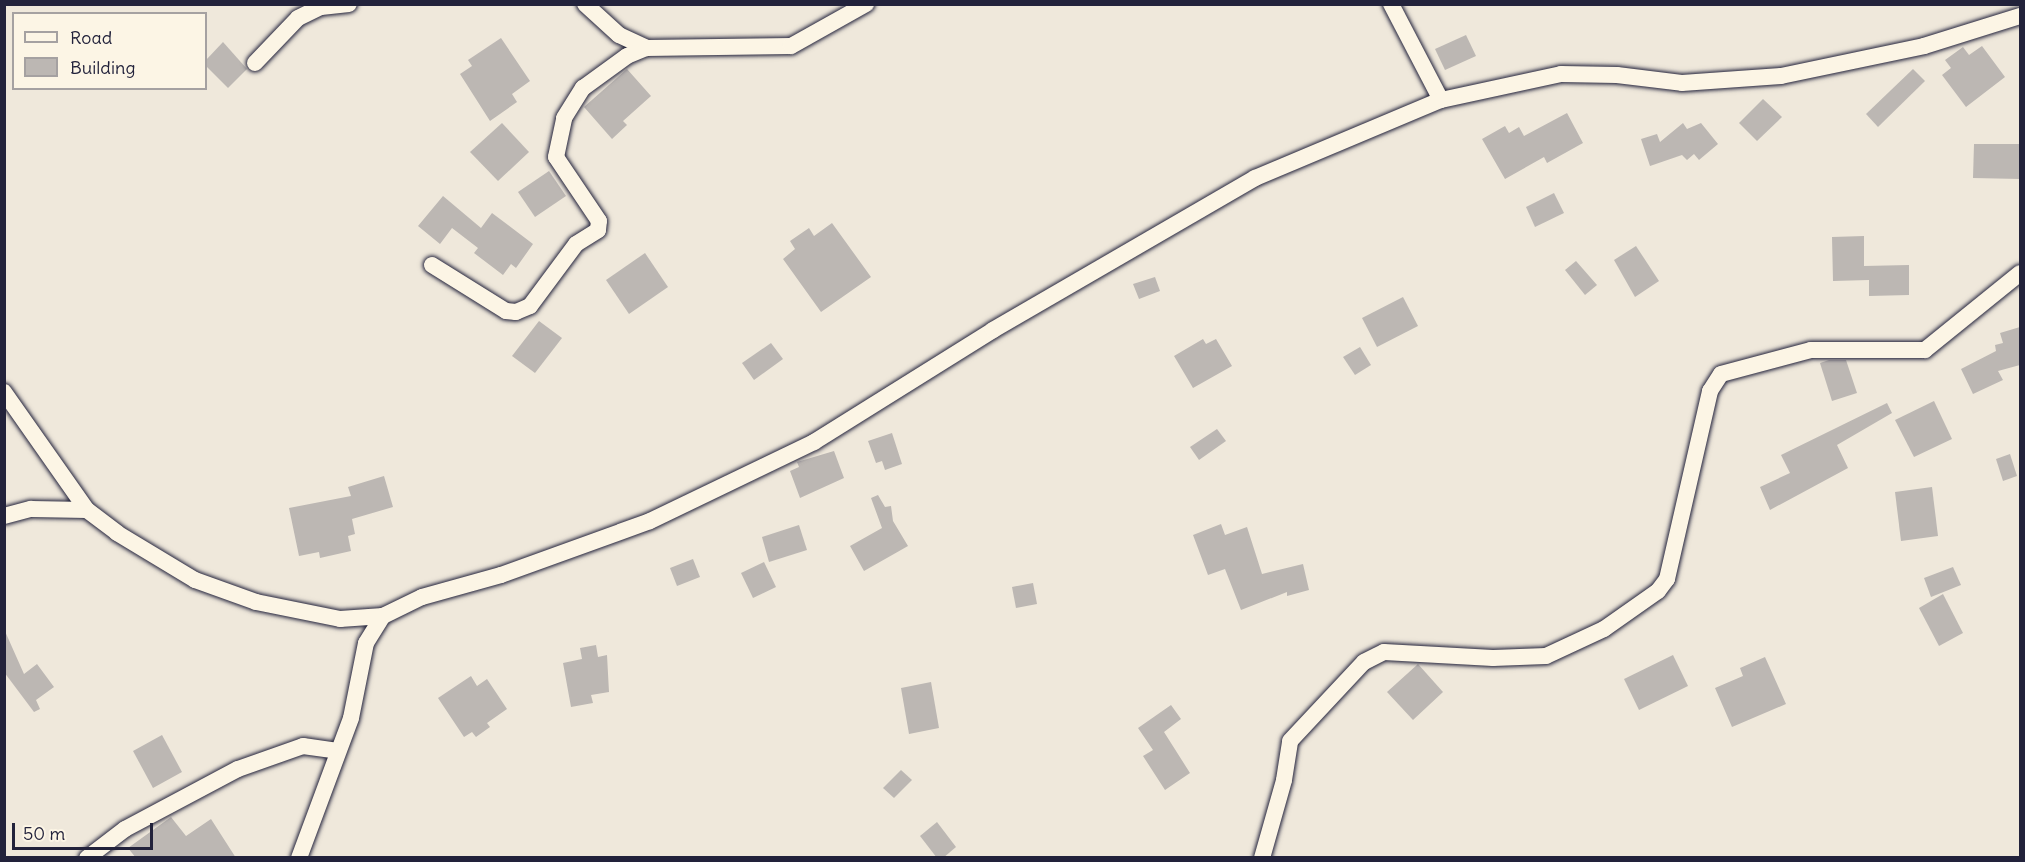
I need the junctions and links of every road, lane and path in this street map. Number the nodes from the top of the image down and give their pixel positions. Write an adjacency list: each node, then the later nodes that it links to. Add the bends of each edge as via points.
1 (349, 4): 7 (street, via 321,7 298,18)
2 (585, 4): 6 (street, via 619,35)
3 (866, 4): 6 (street, via 791,46)
4 (1391, 4): 8 (street)
5 (2019, 12): 8 (street, via 1924,46 1781,76 1682,82 1561,74)
6 (647, 48): 9 (street, via 627,56 583,88 564,118 556,157 599,221 598,230 576,244 530,306 516,312 506,311)
7 (255, 63)
8 (1441, 100): 14 (street, via 1255,178 993,330 814,442 650,521 501,575 422,597)
9 (432, 265)
10 (2020, 273): 18 (street, via 1925,350 1811,350 1721,374 1710,391 1667,579 1658,591 1604,629 1546,656 1492,658 1384,652 1364,662 1290,741 1284,780)
11 (4, 392): 12 (street)
12 (87, 510): 13 (street, via 31,509); 14 (street, via 195,580 256,602 340,619)
13 (4, 516)
14 (383, 616): 15 (street, via 366,643 351,718)
15 (338, 751): 16 (street, via 303,746 238,769 125,829); 17 (street)
16 (87, 858)
17 (299, 858)
18 (1262, 858)

